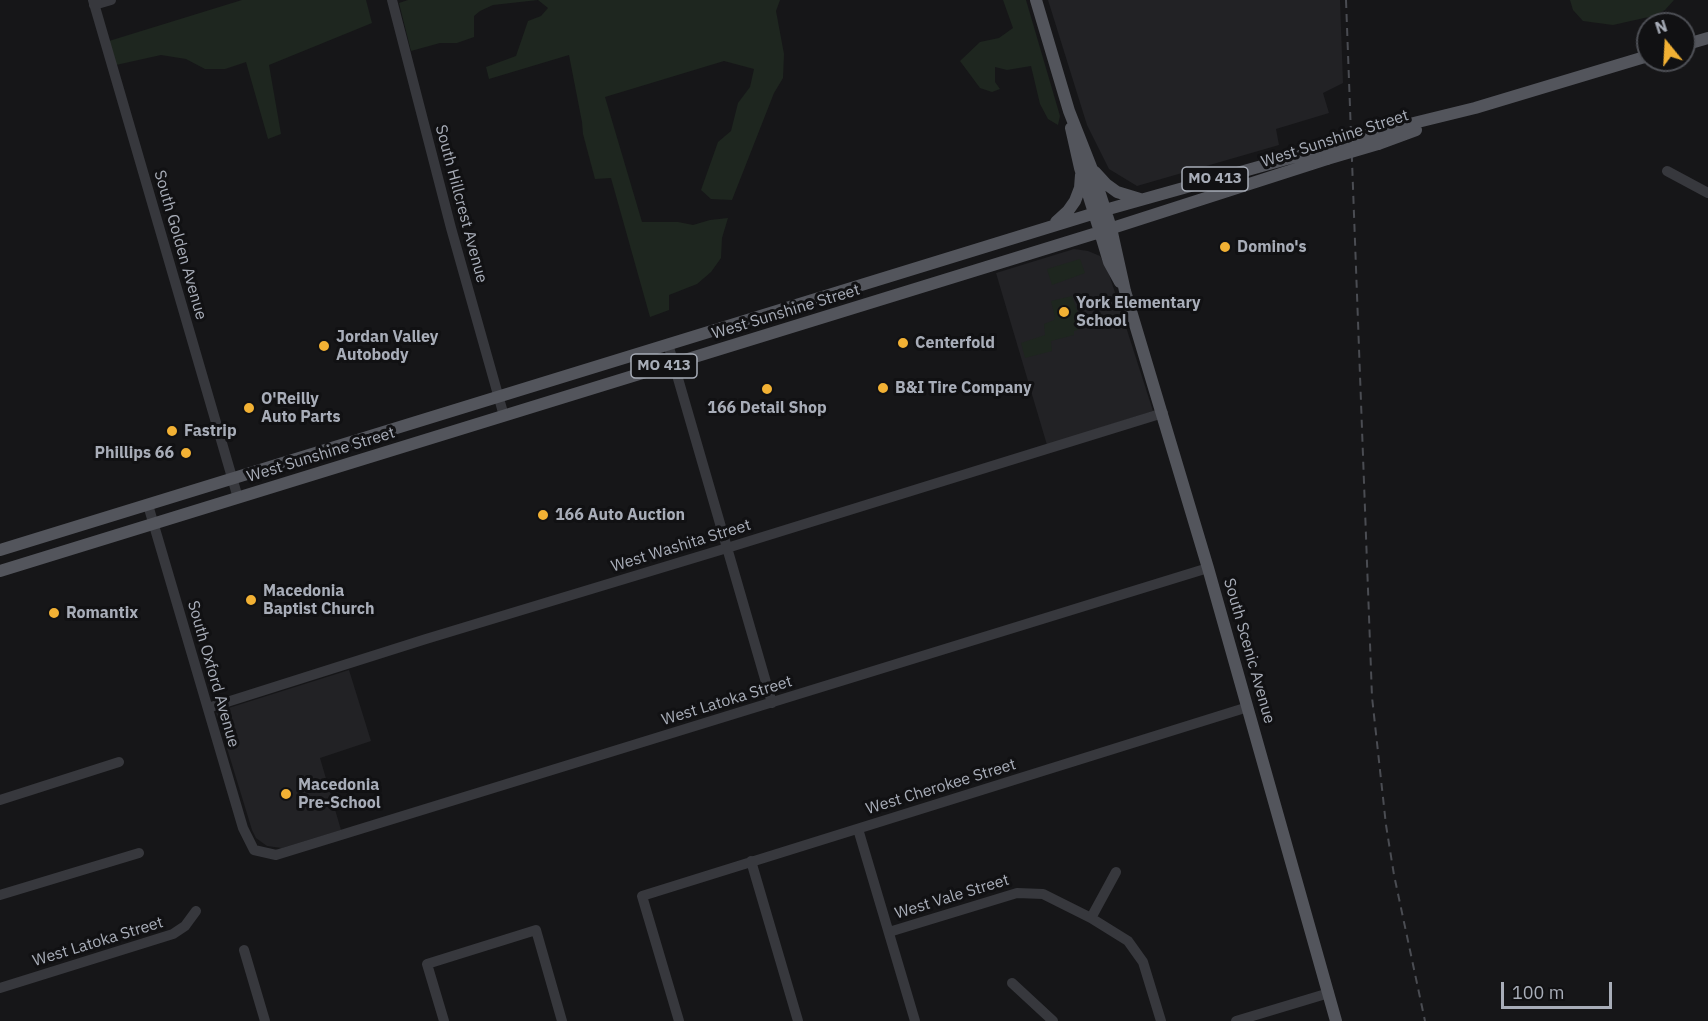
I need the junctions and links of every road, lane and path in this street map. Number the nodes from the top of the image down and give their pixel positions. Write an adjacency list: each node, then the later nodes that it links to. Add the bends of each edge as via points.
1 (111, 0): 4 (street)
2 (392, 0): 19 (street, South Hillcrest Avenue)
3 (1036, 0): 7 (main road, South Scenic Avenue)
4 (93, 3): 22 (street, South Golden Avenue)
5 (1636, 60): 6 (main road, West Sunshine Street / MO 413, bridge)
6 (1326, 153): 10 (main road, West Sunshine Street / MO 413); 12 (main road, West Sunshine Street / MO 413)
7 (1086, 167): 10 (main road, via 1117,192); 11 (main road, South Scenic Avenue); 13 (main road, via 1075,201)
8 (1667, 171): 9 (street)
9 (1708, 193)
10 (1142, 200): 11 (main road, West Sunshine Street / MO 413)
11 (1099, 211): 13 (main road, West Sunshine Street / MO 413); 14 (main road, South Scenic Avenue)
12 (1138, 219): 14 (main road, West Sunshine Street / MO 413); 16 (main road, via 1129,225)
13 (1047, 228): 17 (main road, West Sunshine Street / MO 413)
14 (1105, 230): 15 (main road, West Sunshine Street / MO 413); 16 (main road, South Scenic Avenue)
15 (1065, 243): 16 (main road, via 1090,244); 18 (main road, West Sunshine Street / MO 413)
16 (1114, 261): 20 (main road, South Scenic Avenue)
17 (668, 344): 18 (street); 19 (main road, West Sunshine Street / MO 413)
18 (674, 363): 21 (main road, West Sunshine Street / MO 413); 26 (street)
19 (499, 397): 21 (street, South Hillcrest Avenue); 22 (main road, West Sunshine Street / MO 413)
20 (1162, 412): 26 (street, West Washita Street); 28 (main road, South Scenic Avenue)
21 (504, 416): 23 (main road, West Sunshine Street / MO 413)
22 (233, 478): 23 (street, South Golden Avenue); 24 (main road, West Sunshine Street / MO 413)
23 (238, 498): 25 (main road, West Sunshine Street / MO 413)
24 (148, 505): 25 (street, South Oxford Avenue); 27 (main road, West Sunshine Street / MO 413)
25 (153, 524): 29 (main road, West Sunshine Street / MO 413); 32 (street, South Oxford Avenue)
26 (727, 548): 30 (street); 32 (street, West Washita Street)
27 (0, 550)
28 (1208, 568): 30 (street, West Latoka Street); 31 (main road, South Scenic Avenue)
29 (0, 571)
30 (771, 703): 36 (street, West Latoka Street, via 276,855)
31 (1248, 707): 35 (street, West Cherokee Street); 47 (main road, South Scenic Avenue)
32 (208, 708): 36 (street, South Oxford Avenue, via 243,828)
33 (119, 762): 34 (street)
34 (0, 800)
35 (858, 829): 38 (street, West Cherokee Street); 43 (street)
36 (254, 850)
37 (139, 853): 40 (street)
38 (751, 861): 51 (street, West Cherokee Street, via 642,896); 52 (street)
39 (1116, 872): 42 (street)
40 (0, 895)
41 (196, 911): 46 (street, West Latoka Street, via 173,934)
42 (1091, 918): 43 (street, West Vale Street, via 1049,896 1023,892); 55 (street, West Vale Street, via 1124,937 1136,951)
43 (889, 932): 53 (street)
44 (244, 950): 48 (street)
45 (1012, 983): 54 (street)
46 (0, 988)
47 (1329, 993): 56 (street); 57 (main road, South Scenic Avenue)
48 (265, 1021)
49 (444, 1021): 50 (street, via 427,964 536,930)
50 (562, 1021)
51 (679, 1021)
52 (798, 1021)
53 (915, 1021)
54 (1053, 1021)
55 (1161, 1021)
56 (1236, 1021)
57 (1336, 1021)

